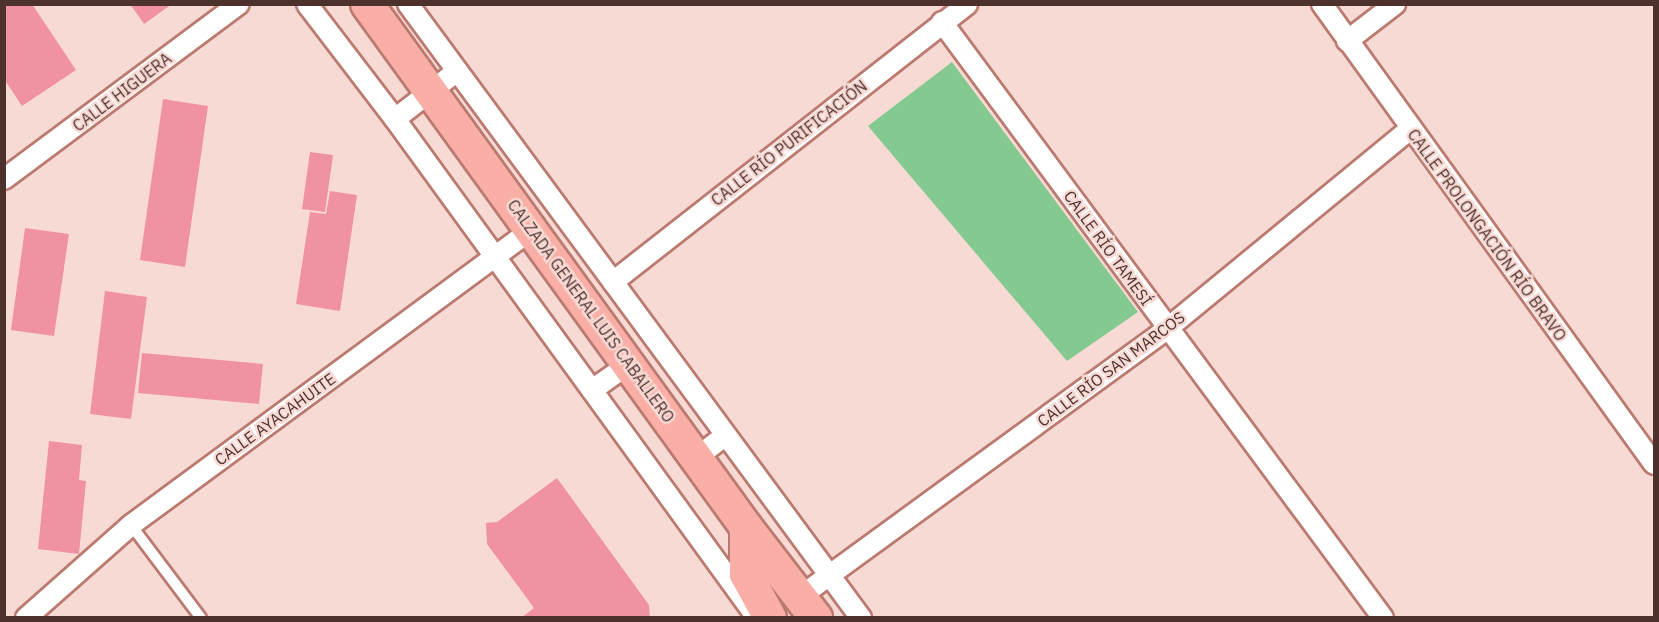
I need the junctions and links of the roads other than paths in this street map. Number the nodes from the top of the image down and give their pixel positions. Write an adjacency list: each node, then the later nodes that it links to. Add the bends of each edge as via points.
1 (239, 4): 14 (street, CALLE HIGUERA)
2 (307, 4): 12 (street)
3 (408, 4): 10 (street)
4 (967, 4): 8 (street, CALLE RÍO PURIFICACIÓN)
5 (1322, 4): 9 (street, CALLE PROLONGACIÓN RÍO BRAVO)
6 (1395, 4): 9 (street)
7 (370, 6): 11 (main road, CALZADA GENERAL LUIS CABALLERO)
8 (942, 22): 17 (street, CALLE RÍO PURIFICACIÓN); 18 (street, CALLE RÍO TAMESÍ)
9 (1347, 41): 13 (street, CALLE PROLONGACIÓN RÍO BRAVO)
10 (457, 71): 11 (street); 17 (street)
11 (429, 90): 12 (street); 15 (main road, CALZADA GENERAL LUIS CABALLERO)
12 (395, 119): 16 (street)
13 (1410, 129): 18 (street, CALLE RÍO SAN MARCOS); 23 (street, CALLE PROLONGACIÓN RÍO BRAVO)
14 (4, 179)
15 (531, 230): 16 (street, CALLE AYACAHUITE); 19 (main road, CALZADA GENERAL LUIS CABALLERO)
16 (495, 257): 20 (street); 24 (street, CALLE AYACAHUITE)
17 (613, 282): 21 (street)
18 (1168, 328): 26 (street, CALLE RÍO SAN MARCOS); 32 (street, CALLE RÍO TAMESÍ)
19 (629, 364): 20 (street); 22 (main road, CALZADA GENERAL LUIS CABALLERO)
20 (592, 390): 28 (street)
21 (726, 435): 22 (street); 26 (street)
22 (697, 457): 25 (main road, CALZADA GENERAL LUIS CABALLERO)
23 (1654, 464)
24 (132, 525): 29 (street, CALLE AYACAHUITE); 30 (lane)
25 (746, 527): 27 (main road, CALZADA GENERAL LUIS CABALLERO); 28 (main road, via 746,574)
26 (830, 575): 27 (street, CALLE RÍO SAN MARCOS); 31 (street)
27 (808, 607)
28 (758, 617)
29 (26, 618)
30 (201, 618)
31 (861, 618)
32 (1383, 618)

